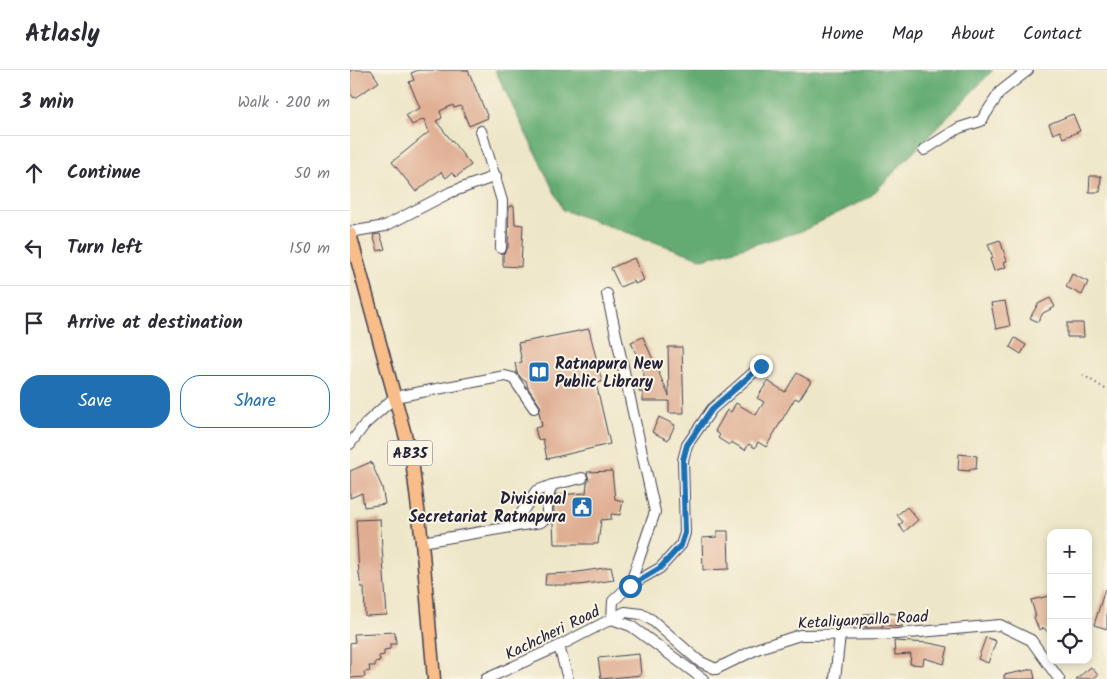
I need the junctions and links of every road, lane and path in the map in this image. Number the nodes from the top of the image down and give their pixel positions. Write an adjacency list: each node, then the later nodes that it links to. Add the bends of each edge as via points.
1 (1028, 70): 3 (street, via 1000,92 981,121 960,128)
2 (481, 131): 4 (street)
3 (924, 150)
4 (496, 176): 5 (street, via 451,192 385,226); 6 (street, via 502,202)
5 (350, 233): 11 (main road, AB35)
6 (501, 248)
7 (607, 294): 18 (street, via 655,512)
8 (761, 366): 18 (street, via 712,409 687,445 683,460 685,533 681,545 660,568)
9 (1083, 374): 10 (path)
10 (1107, 390)
11 (395, 397): 12 (street, via 505,376 513,378); 13 (street, via 365,424); 17 (main road, AB35, via 412,460)
12 (534, 408)
13 (350, 444)
14 (582, 478): 15 (street)
15 (552, 485): 16 (street, via 536,491); 16 (street, via 547,500 547,517 541,522)
16 (512, 528): 17 (street)
17 (422, 542): 22 (main road, AB35)
18 (630, 586): 19 (street, via 613,601)
19 (612, 619): 20 (street, Ketaliyanpalla Road, via 625,612 641,614 699,661 716,669 759,648 800,635); 21 (street, Kachcheri Road); 25 (street, Kachcheri Road, via 631,626)
20 (840, 635): 26 (street); 27 (street, Ketaliyanpalla Road, via 897,634 1000,625 1031,640)
21 (559, 646): 23 (street, Kachcheri Road); 24 (street)
22 (434, 679)
23 (486, 679)
24 (568, 679)
25 (703, 679)
26 (835, 679)
27 (1059, 679)

